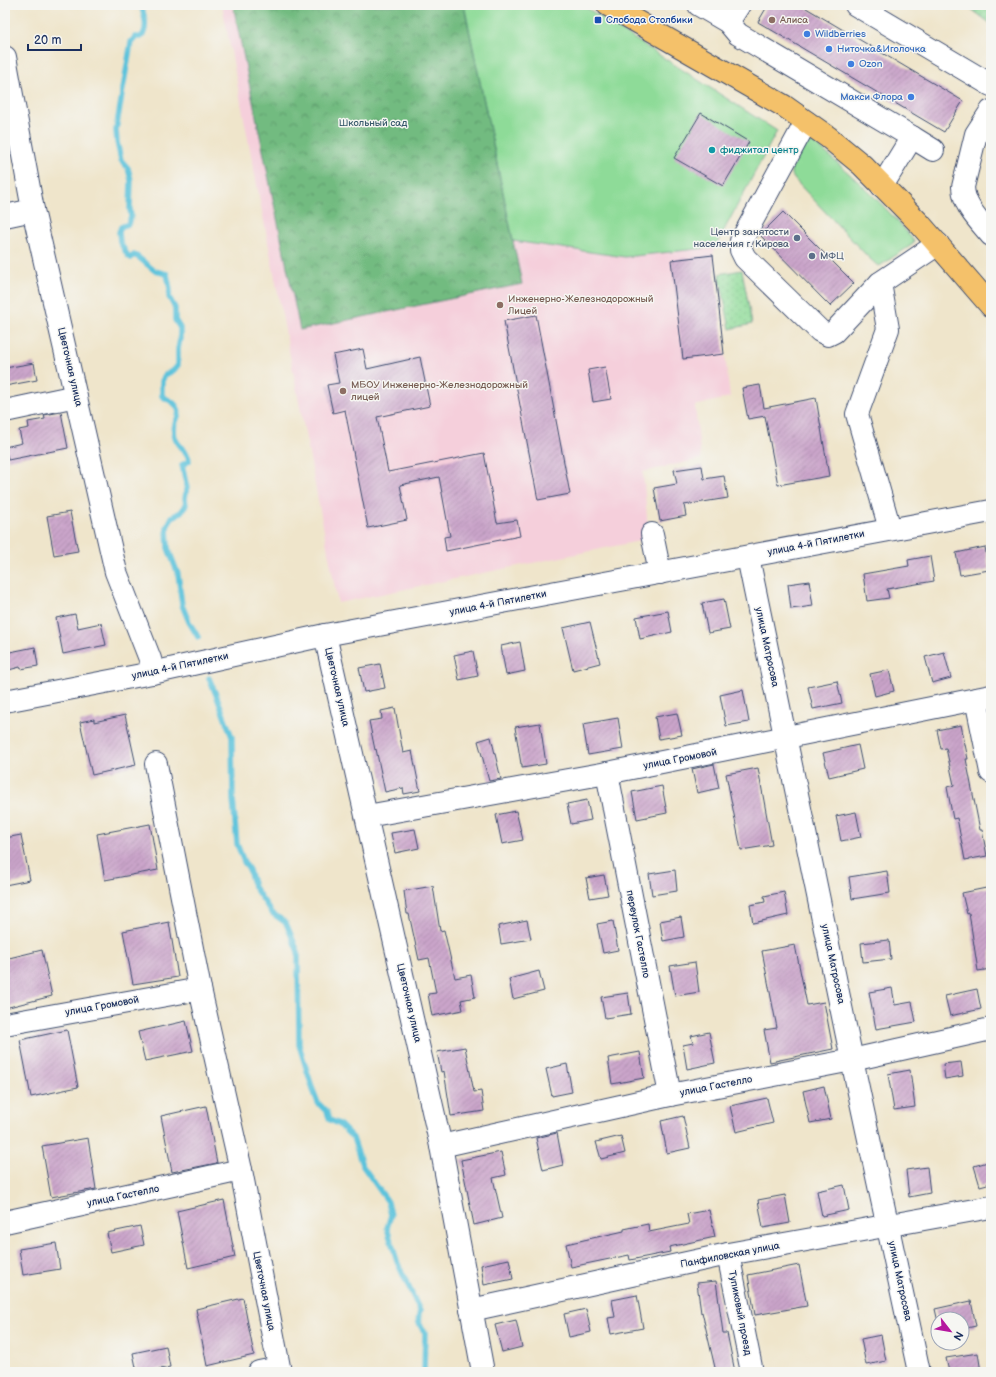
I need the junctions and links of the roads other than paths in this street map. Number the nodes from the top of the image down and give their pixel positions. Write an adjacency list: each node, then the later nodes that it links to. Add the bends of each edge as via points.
1 (608, 5): 8 (main road, via 754,88)
2 (699, 5): 4 (street)
3 (856, 5): 6 (street)
4 (734, 14): 9 (street, via 738,34)
5 (5, 57): 12 (street, Цветочная улица)
6 (991, 85)
7 (991, 111): 14 (street, via 976,134 963,187 966,204)
8 (806, 122): 11 (main road, via 828,137); 16 (street, via 740,241 741,250 745,258 820,331 828,335 834,332)
9 (912, 137): 10 (street); 11 (street)
10 (933, 150)
11 (882, 186): 15 (main road)
12 (34, 210): 13 (street); 18 (street, Цветочная улица)
13 (5, 216)
14 (991, 235)
15 (938, 244): 16 (street); 17 (main road)
16 (880, 283): 21 (street, via 888,329 857,414)
17 (991, 306)
18 (76, 396): 19 (street); 26 (street, Цветочная улица, via 116,572 150,659)
19 (5, 411)
20 (991, 511): 21 (street, улица 4-й Пятилетки)
21 (890, 529): 23 (street, улица 4-й Пятилетки)
22 (652, 534): 24 (street)
23 (748, 556): 24 (street, улица 4-й Пятилетки); 29 (street, улица Матросова)
24 (660, 573): 25 (street, улица 4-й Пятилетки)
25 (325, 635): 26 (street, улица 4-й Пятилетки); 33 (street, Цветочная улица)
26 (152, 673): 28 (street, улица 4-й Пятилетки)
27 (984, 698): 29 (street, улица Громовой); 31 (street)
28 (5, 700)
29 (786, 738): 32 (street, улица Громовой); 37 (street, улица Матросова)
30 (156, 764): 34 (street, Цветочная улица)
31 (991, 772)
32 (607, 773): 33 (street, улица Громовой); 38 (street, переулок Гастелло)
33 (367, 816): 39 (street, Цветочная улица)
34 (200, 989): 35 (street, улица Громовой); 40 (street, Цветочная улица)
35 (5, 1024)
36 (991, 1029): 37 (street, улица Гастелло)
37 (852, 1060): 38 (street, улица Гастелло); 43 (street, улица Матросова)
38 (670, 1095): 39 (street, улица Гастелло)
39 (441, 1146): 45 (street, Цветочная улица)
40 (241, 1170): 42 (street, улица Гастелло); 46 (street, Цветочная улица)
41 (991, 1207): 43 (street, Панфиловская улица)
42 (5, 1222)
43 (888, 1226): 44 (street, Панфиловская улица); 49 (street, улица Матросова)
44 (728, 1254): 45 (street, Панфиловская улица); 48 (street, Тупиковый проезд)
45 (471, 1310): 47 (street, Цветочная улица)
46 (273, 1371)
47 (483, 1372)
48 (752, 1372)
49 (919, 1372)

